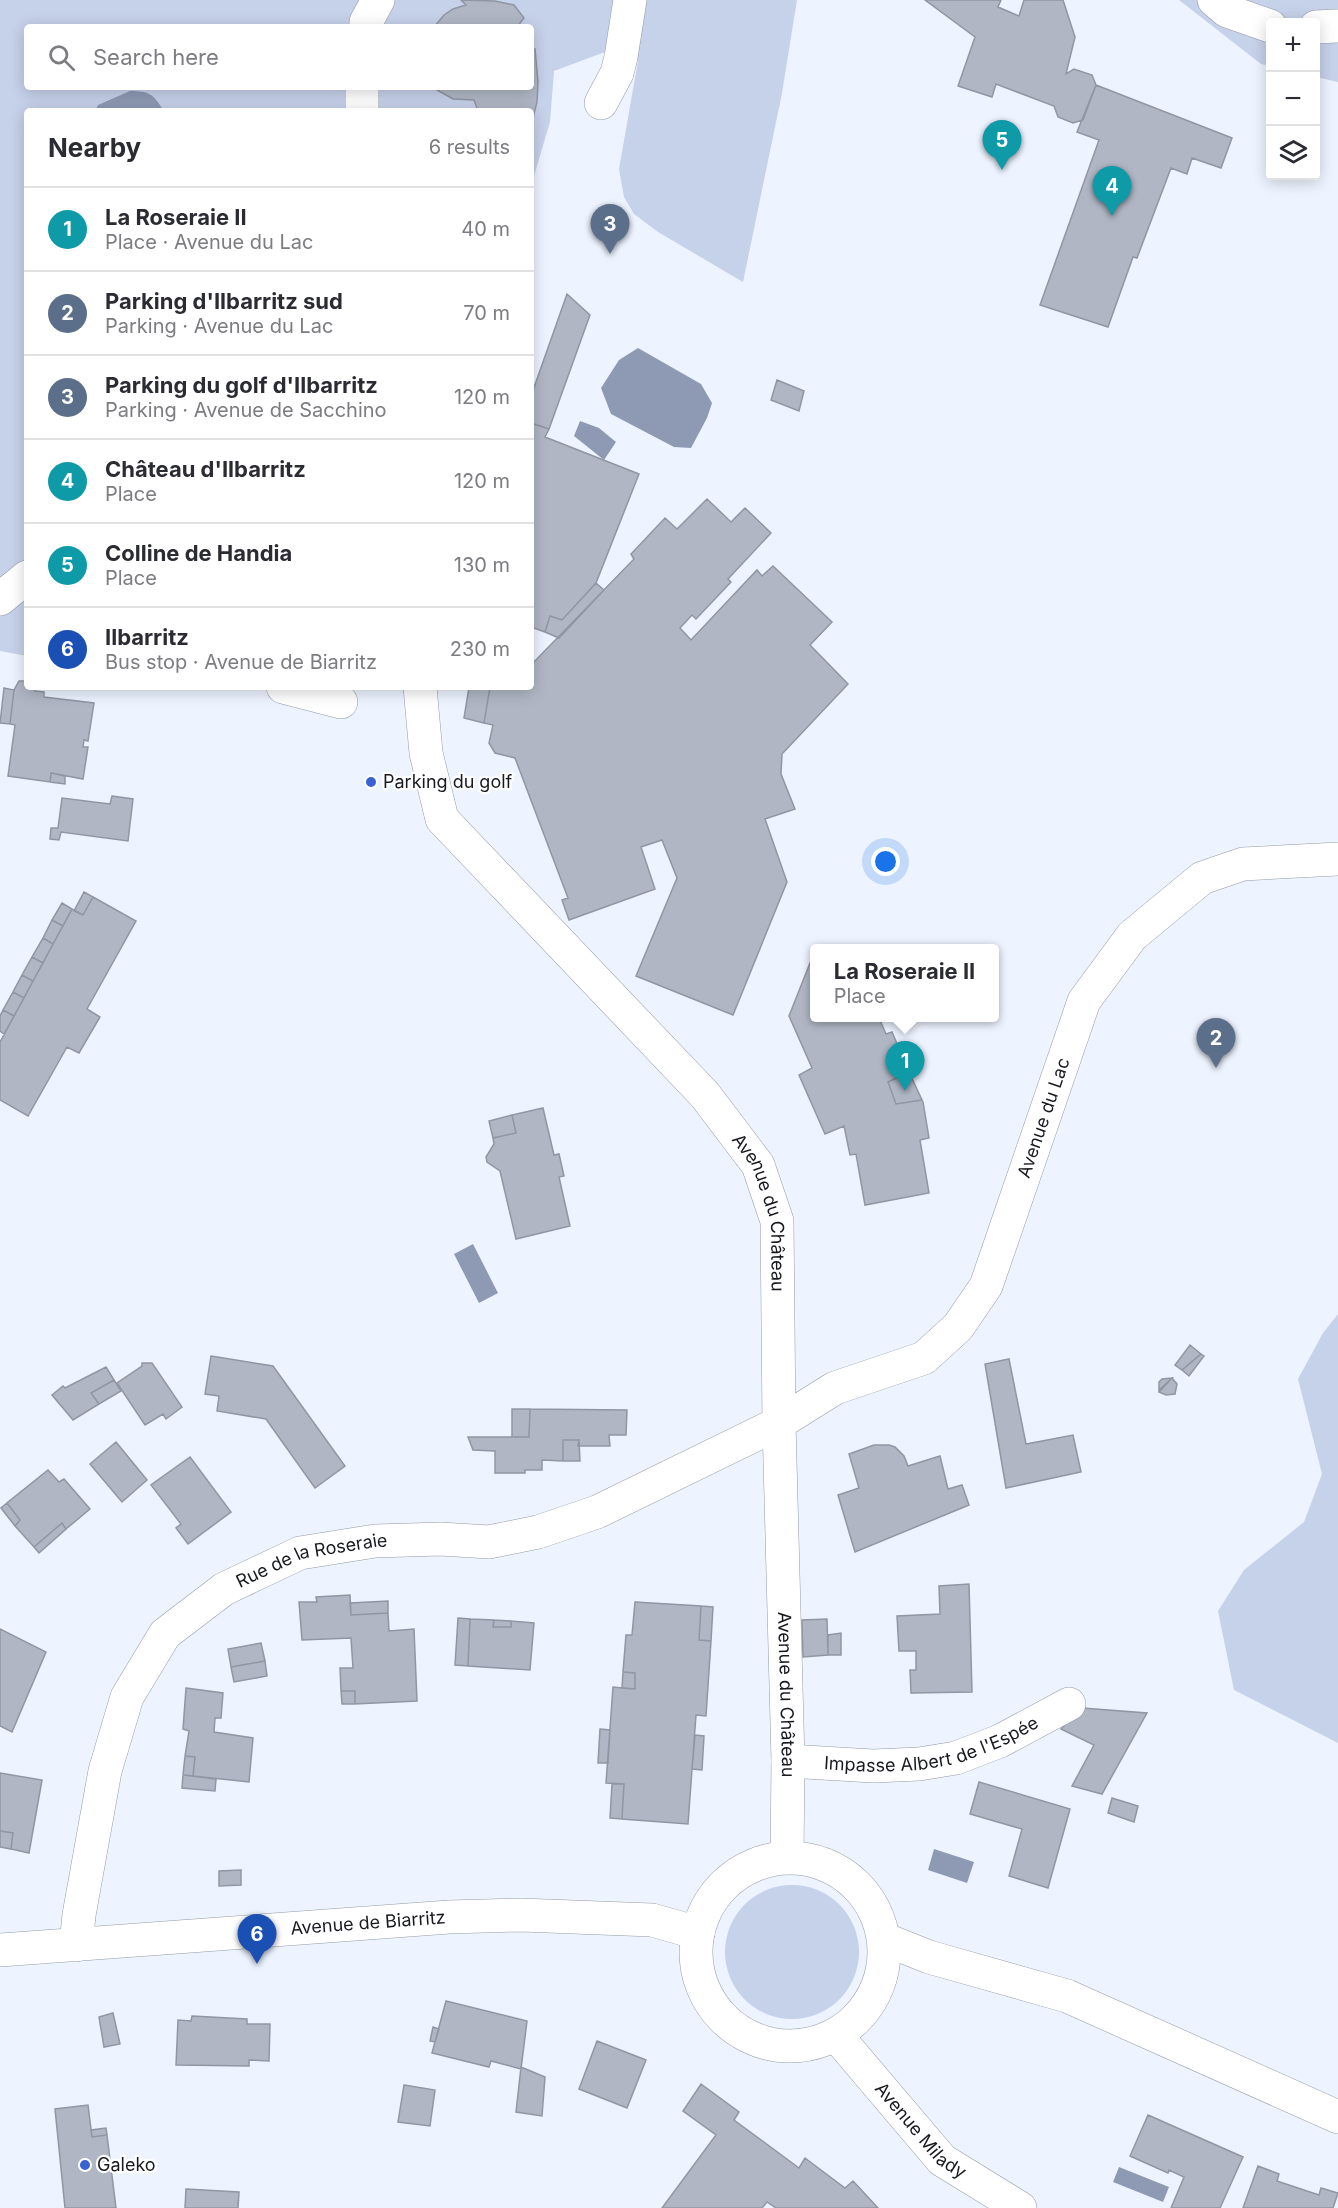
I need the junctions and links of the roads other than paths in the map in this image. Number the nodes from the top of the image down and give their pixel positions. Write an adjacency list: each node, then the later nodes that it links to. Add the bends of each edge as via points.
1 (378, 0): 7 (street)
2 (630, 0): 11 (street, via 617,73)
3 (1214, 0): 6 (street, via 1227,11)
4 (1253, 0): 5 (street)
5 (1267, 18)
6 (1266, 22)
7 (366, 24)
8 (1338, 26): 9 (street)
9 (1320, 27)
10 (362, 90): 12 (street)
11 (601, 103)
12 (362, 108)
13 (24, 579): 14 (street)
14 (0, 599)
15 (295, 690): 17 (street)
16 (420, 690): 19 (street, Avenue du Château, via 426,753 442,819 705,1095 758,1165 777,1221)
17 (341, 702)
18 (1338, 859): 19 (street, Avenue du Lac, via 1243,864 1202,878 1132,936 1084,1000 986,1286 958,1328 924,1358 835,1388)
19 (779, 1423): 21 (street, Avenue du Château); 25 (street, Rue de la Roseraie, via 597,1512 538,1532 489,1542 375,1541 300,1553 224,1589 165,1634 127,1697 105,1771)
20 (1069, 1704): 21 (street, Impasse Albert de l'Espée, via 1000,1741 956,1758 873,1766)
21 (788, 1761): 22 (street, Avenue du Château)
22 (787, 1857): 23 (street, via 757,1864 730,1880 709,1903); 24 (street, via 814,1860 840,1871 861,1889 876,1912)
23 (698, 1933): 25 (street, Avenue de Biarritz, via 651,1920 497,1916); 27 (street, via 696,1963 705,1993 722,2018 747,2037 776,2046 807,2045)
24 (884, 1939): 27 (street, via 883,1967 874,1994 858,2017); 28 (street, via 929,1957 1066,1996)
25 (76, 1945): 26 (street, Avenue de Biarritz)
26 (0, 1950)
27 (836, 2035): 29 (street, Avenue Milady, via 942,2160)
28 (1338, 2117)
29 (1020, 2208)

